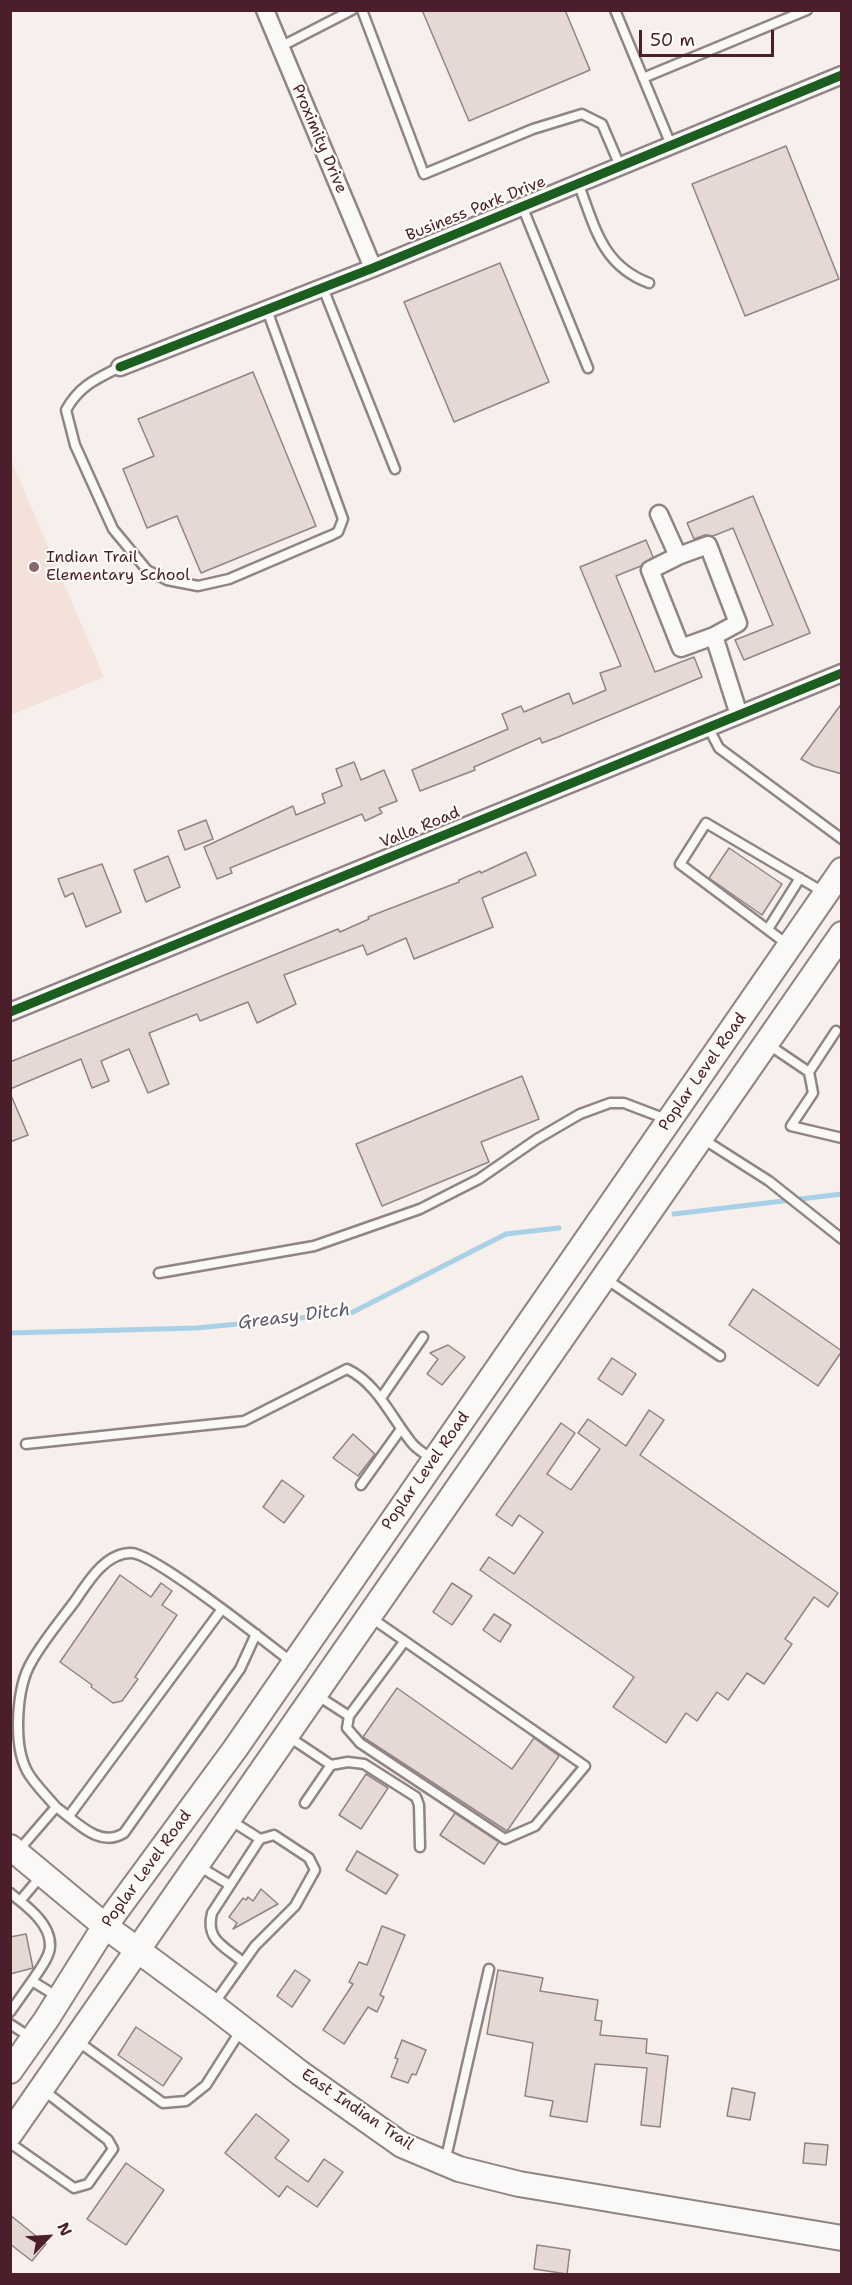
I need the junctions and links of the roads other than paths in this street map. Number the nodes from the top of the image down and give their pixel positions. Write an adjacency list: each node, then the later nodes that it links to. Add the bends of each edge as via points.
1 (265, 10): 6 (street, Proximity Drive)
2 (352, 10): 6 (lane)
3 (362, 10): 10 (lane, via 424,174 533,129 582,114 602,124)
4 (615, 10): 8 (lane)
5 (807, 10): 8 (lane)
6 (280, 47): 13 (street, Proximity Drive)
7 (842, 75): 9 (street, Business Park Drive)
8 (643, 78): 9 (lane)
9 (670, 145): 10 (street, Business Park Drive)
10 (620, 166): 11 (street, Business Park Drive)
11 (578, 183): 12 (street, Business Park Drive); 14 (lane, via 606,253 615,264)
12 (522, 206): 13 (street, Business Park Drive); 18 (lane)
13 (373, 268): 15 (street, Business Park Drive)
14 (649, 283)
15 (323, 288): 16 (street, Business Park Drive); 19 (lane)
16 (267, 310): 17 (street, Business Park Drive); 17 (lane, via 343,519 332,536 229,579 198,586 167,580 147,570 113,529 75,445 66,410 74,395)
17 (120, 367)
18 (588, 368)
19 (394, 469)
20 (659, 514): 21 (street)
21 (678, 556): 22 (street, via 708,545 738,623); 22 (street, via 650,570 681,648)
22 (714, 636): 24 (street)
23 (842, 673): 24 (street, Valla Road)
24 (739, 715): 25 (street, Valla Road)
25 (708, 727): 26 (lane, via 719,748); 33 (street, Valla Road)
26 (842, 839)
27 (842, 870): 29 (main road, Poplar Level Road)
28 (800, 878): 29 (lane); 30 (lane); 30 (lane, via 706,823 680,864)
29 (826, 893): 32 (main road, Poplar Level Road)
30 (768, 929): 32 (lane)
31 (840, 940): 35 (main road)
32 (790, 946): 37 (main road, Poplar Level Road)
33 (10, 1012)
34 (836, 1032): 36 (lane)
35 (766, 1043): 36 (lane); 38 (main road)
36 (809, 1072): 39 (lane, via 813,1093 791,1126)
37 (669, 1120): 41 (lane, via 624,1103 610,1103 580,1114 479,1179 420,1209 314,1246); 48 (main road, Poplar Level Road)
38 (700, 1137): 40 (lane, via 775,1186); 42 (main road)
39 (842, 1138)
40 (842, 1239)
41 (159, 1273)
42 (604, 1277): 44 (lane); 51 (main road)
43 (423, 1337): 45 (lane)
44 (720, 1356)
45 (381, 1398): 46 (lane); 47 (lane, via 360,1375 347,1369 244,1421)
46 (401, 1429): 48 (lane, via 412,1444); 49 (lane)
47 (26, 1444)
48 (433, 1460): 54 (main road, Poplar Level Road)
49 (361, 1485)
50 (222, 1609): 52 (lane); 60 (lane, via 176,1575 133,1552 118,1555 97,1570 31,1662 22,1687 18,1725 22,1760 28,1774); 61 (lane)
51 (369, 1617): 53 (lane); 55 (main road)
52 (255, 1634): 54 (lane); 61 (lane, via 240,1669 124,1833 114,1840 98,1837)
53 (404, 1642): 56 (lane); 56 (lane, via 585,1766 535,1826 505,1839 360,1743 347,1728)
54 (293, 1663): 71 (main road, Poplar Level Road)
55 (315, 1694): 56 (lane); 57 (main road)
56 (349, 1716)
57 (286, 1735): 58 (lane); 62 (main road)
58 (331, 1765): 59 (lane); 64 (lane, via 364,1764 416,1797 420,1805)
59 (305, 1803)
60 (56, 1807): 61 (lane); 65 (lane)
61 (69, 1816)
62 (228, 1819): 63 (lane); 66 (main road)
63 (260, 1839): 68 (lane); 73 (lane, via 274,1835 309,1858 315,1870 295,1906)
64 (420, 1847)
65 (14, 1850): 67 (main road, East Indian Trail)
66 (196, 1865): 68 (lane); 72 (main road)
67 (42, 1874): 70 (lane); 71 (main road, East Indian Trail)
68 (230, 1885): 73 (lane, via 209,1925 211,1935)
69 (10, 1893): 70 (lane)
70 (20, 1901): 75 (lane, via 47,1930 50,1948)
71 (105, 1926): 72 (main road, East Indian Trail); 76 (main road, Poplar Level Road)
72 (138, 1950): 77 (main road, East Indian Trail); 82 (main road)
73 (243, 1962): 77 (lane)
74 (489, 1970): 87 (lane)
75 (32, 1981): 76 (lane); 78 (lane)
76 (60, 1998): 81 (main road, Poplar Level Road)
77 (212, 2005): 80 (main road, East Indian Trail)
78 (11, 2010)
79 (10, 2024): 81 (lane)
80 (242, 2028): 82 (lane, via 206,2085 186,2101 163,2103); 87 (main road, East Indian Trail, via 394,2139)
81 (33, 2039): 83 (main road, Poplar Level Road)
82 (76, 2039): 84 (main road)
83 (10, 2071)
84 (41, 2089): 85 (main road); 86 (lane, via 108,2140 113,2149 88,2184 74,2188)
85 (10, 2134)
86 (10, 2143)
87 (445, 2163): 88 (main road, East Indian Trail, via 519,2184)
88 (842, 2238)

